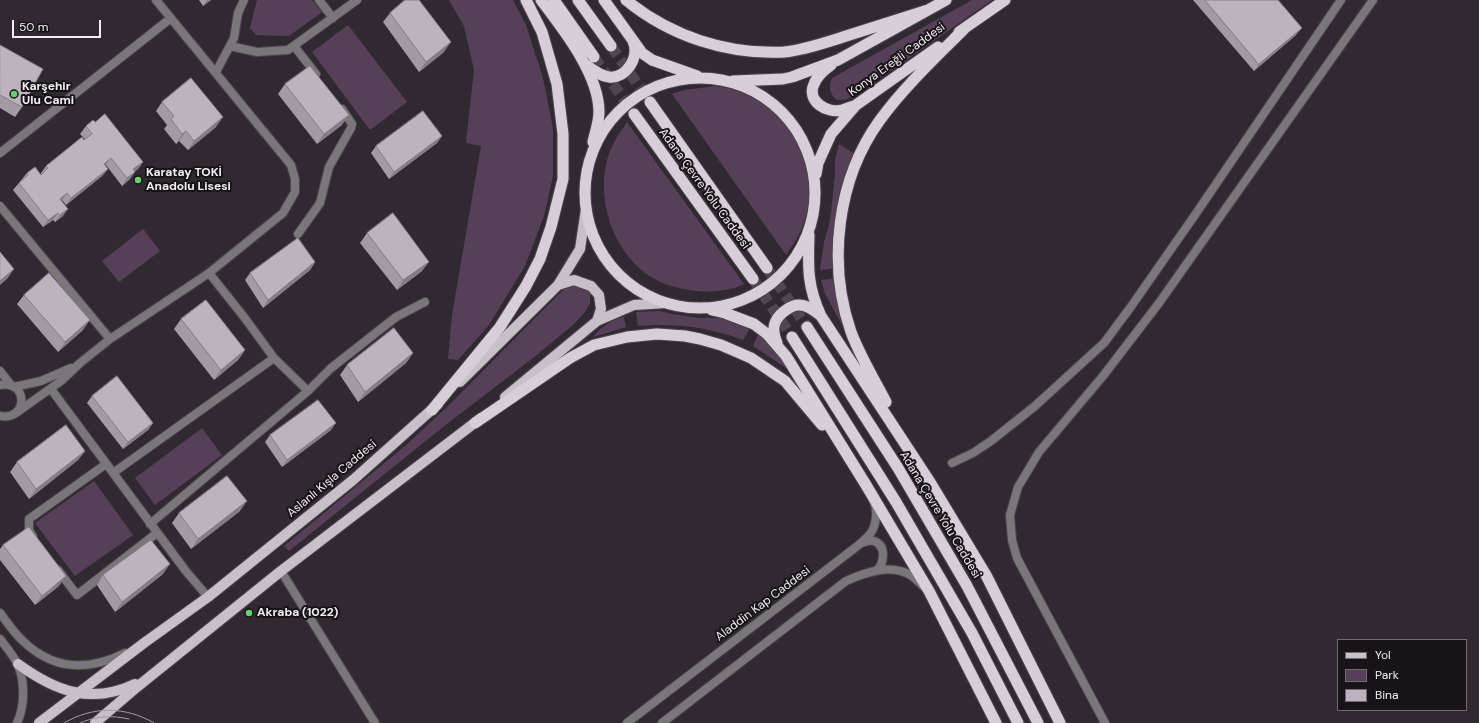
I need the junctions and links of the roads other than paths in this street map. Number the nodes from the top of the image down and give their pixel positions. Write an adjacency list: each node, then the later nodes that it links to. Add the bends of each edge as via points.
1 (156, 0): 16 (street)
2 (244, 0): 20 (street)
3 (319, 0): 17 (street)
4 (357, 0): 17 (street)
5 (526, 0): 60 (highway, via 542,32 557,84 563,134 563,179 552,227 526,286 500,327)
6 (541, 0): 24 (highway)
7 (554, 0): 24 (highway)
8 (578, 0): 22 (highway)
9 (604, 0): 19 (highway)
10 (626, 0): 15 (highway, via 667,28 689,38 751,52 785,52 810,47)
11 (946, 0): 15 (highway, Konya Ereğli Caddesi)
12 (1005, 0): 18 (highway, Konya Ereğli Caddesi)
13 (1341, 0): 66 (street, via 1193,218 1104,343 1035,406 972,453)
14 (1373, 0): 96 (street, via 1159,303 1103,376 1039,452 1018,487 1010,516 1017,558)
15 (928, 10): 23 (highway, Konya Ereğli Caddesi)
16 (171, 18): 25 (street); 33 (street)
17 (333, 18): 21 (street)
18 (964, 29): 31 (highway, Konya Ereğli Caddesi); 69 (highway, via 897,98 879,121 852,172 840,226 840,276 845,312 851,331 871,374)
19 (629, 34): 24 (highway, via 635,51 631,66 622,73 615,77 601,75); 26 (highway, via 642,53 652,60)
20 (230, 46): 21 (street, via 257,52 288,50); 25 (street)
21 (294, 46): 28 (street)
22 (611, 46)
23 (838, 60): 27 (highway, Konya Ereğli Caddesi, via 783,79); 31 (highway, via 819,76 813,85 812,94 821,108 830,111 841,111)
24 (590, 61): 34 (highway, via 599,113)
25 (216, 72): 41 (street, via 291,165 295,192 283,213)
26 (704, 78): 27 (highway); 34 (highway, via 666,83 632,100 614,117 599,138 589,161)
27 (728, 81): 35 (highway, via 754,91 782,112 795,128 808,152)
28 (323, 84)
29 (338, 102): 39 (street, via 352,124 329,167 320,203)
30 (650, 102): 40 (highway, Adana Çevre Yolu Caddesi)
31 (856, 105): 35 (highway, Konya Ereğli Caddesi, via 831,134 818,163)
32 (634, 114): 42 (highway, Adana Çevre Yolu Caddesi)
33 (0, 153)
34 (587, 174): 37 (highway)
35 (815, 179): 38 (highway, via 815,205)
36 (0, 206): 51 (street)
37 (586, 209): 43 (main road, Aslanlı Kışla Caddesi, via 580,249); 45 (highway, via 597,244 613,268 647,295)
38 (809, 230): 46 (highway, via 793,261 768,286 737,302); 47 (highway, via 809,280)
39 (298, 234)
40 (767, 268)
41 (209, 273): 51 (street); 53 (street)
42 (753, 279)
43 (558, 284): 48 (main road, via 574,280 591,286 599,295 602,309); 60 (main road, Aslanlı Kışla Caddesi)
44 (425, 302): 59 (street, via 396,317 330,369)
45 (667, 303): 46 (highway); 48 (main road, via 634,305)
46 (703, 308): 52 (highway, via 725,312 754,324)
47 (821, 316): 52 (highway, via 806,306 797,305 779,315 773,330); 69 (highway)
48 (597, 321): 63 (main road)
49 (807, 327): 94 (highway, Adana Çevre Yolu Caddesi, via 898,468 960,573)
50 (792, 337): 93 (highway, via 896,502 972,633)
51 (110, 339): 54 (street)
52 (778, 347): 65 (highway)
53 (274, 358): 59 (street); 68 (street)
54 (80, 363): 57 (street, via 52,377); 58 (street)
55 (0, 371): 57 (street)
56 (0, 385): 57 (street)
57 (12, 386): 61 (street, via 20,392 22,400)
58 (51, 389): 61 (street); 67 (street)
59 (308, 391): 71 (street)
60 (432, 410): 79 (main road, Aslanlı Kışla Caddesi, via 353,480)
61 (15, 414): 62 (street)
62 (3, 416): 64 (street)
63 (475, 423): 65 (highway, via 594,344 627,336 670,334 721,345 751,358 785,381); 77 (main road)
64 (0, 424)
65 (848, 457): 70 (highway)
66 (952, 463)
67 (106, 464): 68 (street); 74 (street, via 30,519 29,530)
68 (113, 473): 71 (street)
69 (930, 482): 95 (highway, via 986,575)
70 (866, 485): 73 (street, Aladdin Kap Caddesi, via 876,508 875,519 871,533); 78 (highway)
71 (150, 524): 72 (street)
72 (157, 533): 75 (street, via 77,595); 79 (street)
73 (860, 544): 76 (street, via 875,541 879,545 884,560); 90 (street, Aladdin Kap Caddesi)
74 (39, 547)
75 (54, 565)
76 (877, 570): 78 (street, via 894,570 911,576); 91 (street, via 846,581)
77 (281, 571): 84 (main road); 89 (street)
78 (929, 591): 92 (highway)
79 (208, 597): 82 (main road, Aslanlı Kışla Caddesi)
80 (0, 612): 82 (street, via 23,641 39,654 59,663 82,666 104,663)
81 (0, 639): 83 (street)
82 (144, 643): 85 (main road, Aslanlı Kışla Caddesi)
83 (18, 664): 85 (main road, via 53,685); 86 (street, via 23,697)
84 (154, 673): 85 (main road, via 116,691 93,695); 88 (main road)
85 (78, 693): 87 (main road, Aslanlı Kışla Caddesi)
86 (17, 723)
87 (40, 723)
88 (95, 723)
89 (375, 723)
90 (627, 723)
91 (662, 723)
92 (996, 723)
93 (1018, 723)
94 (1038, 723)
95 (1060, 723)
96 (1106, 723)

